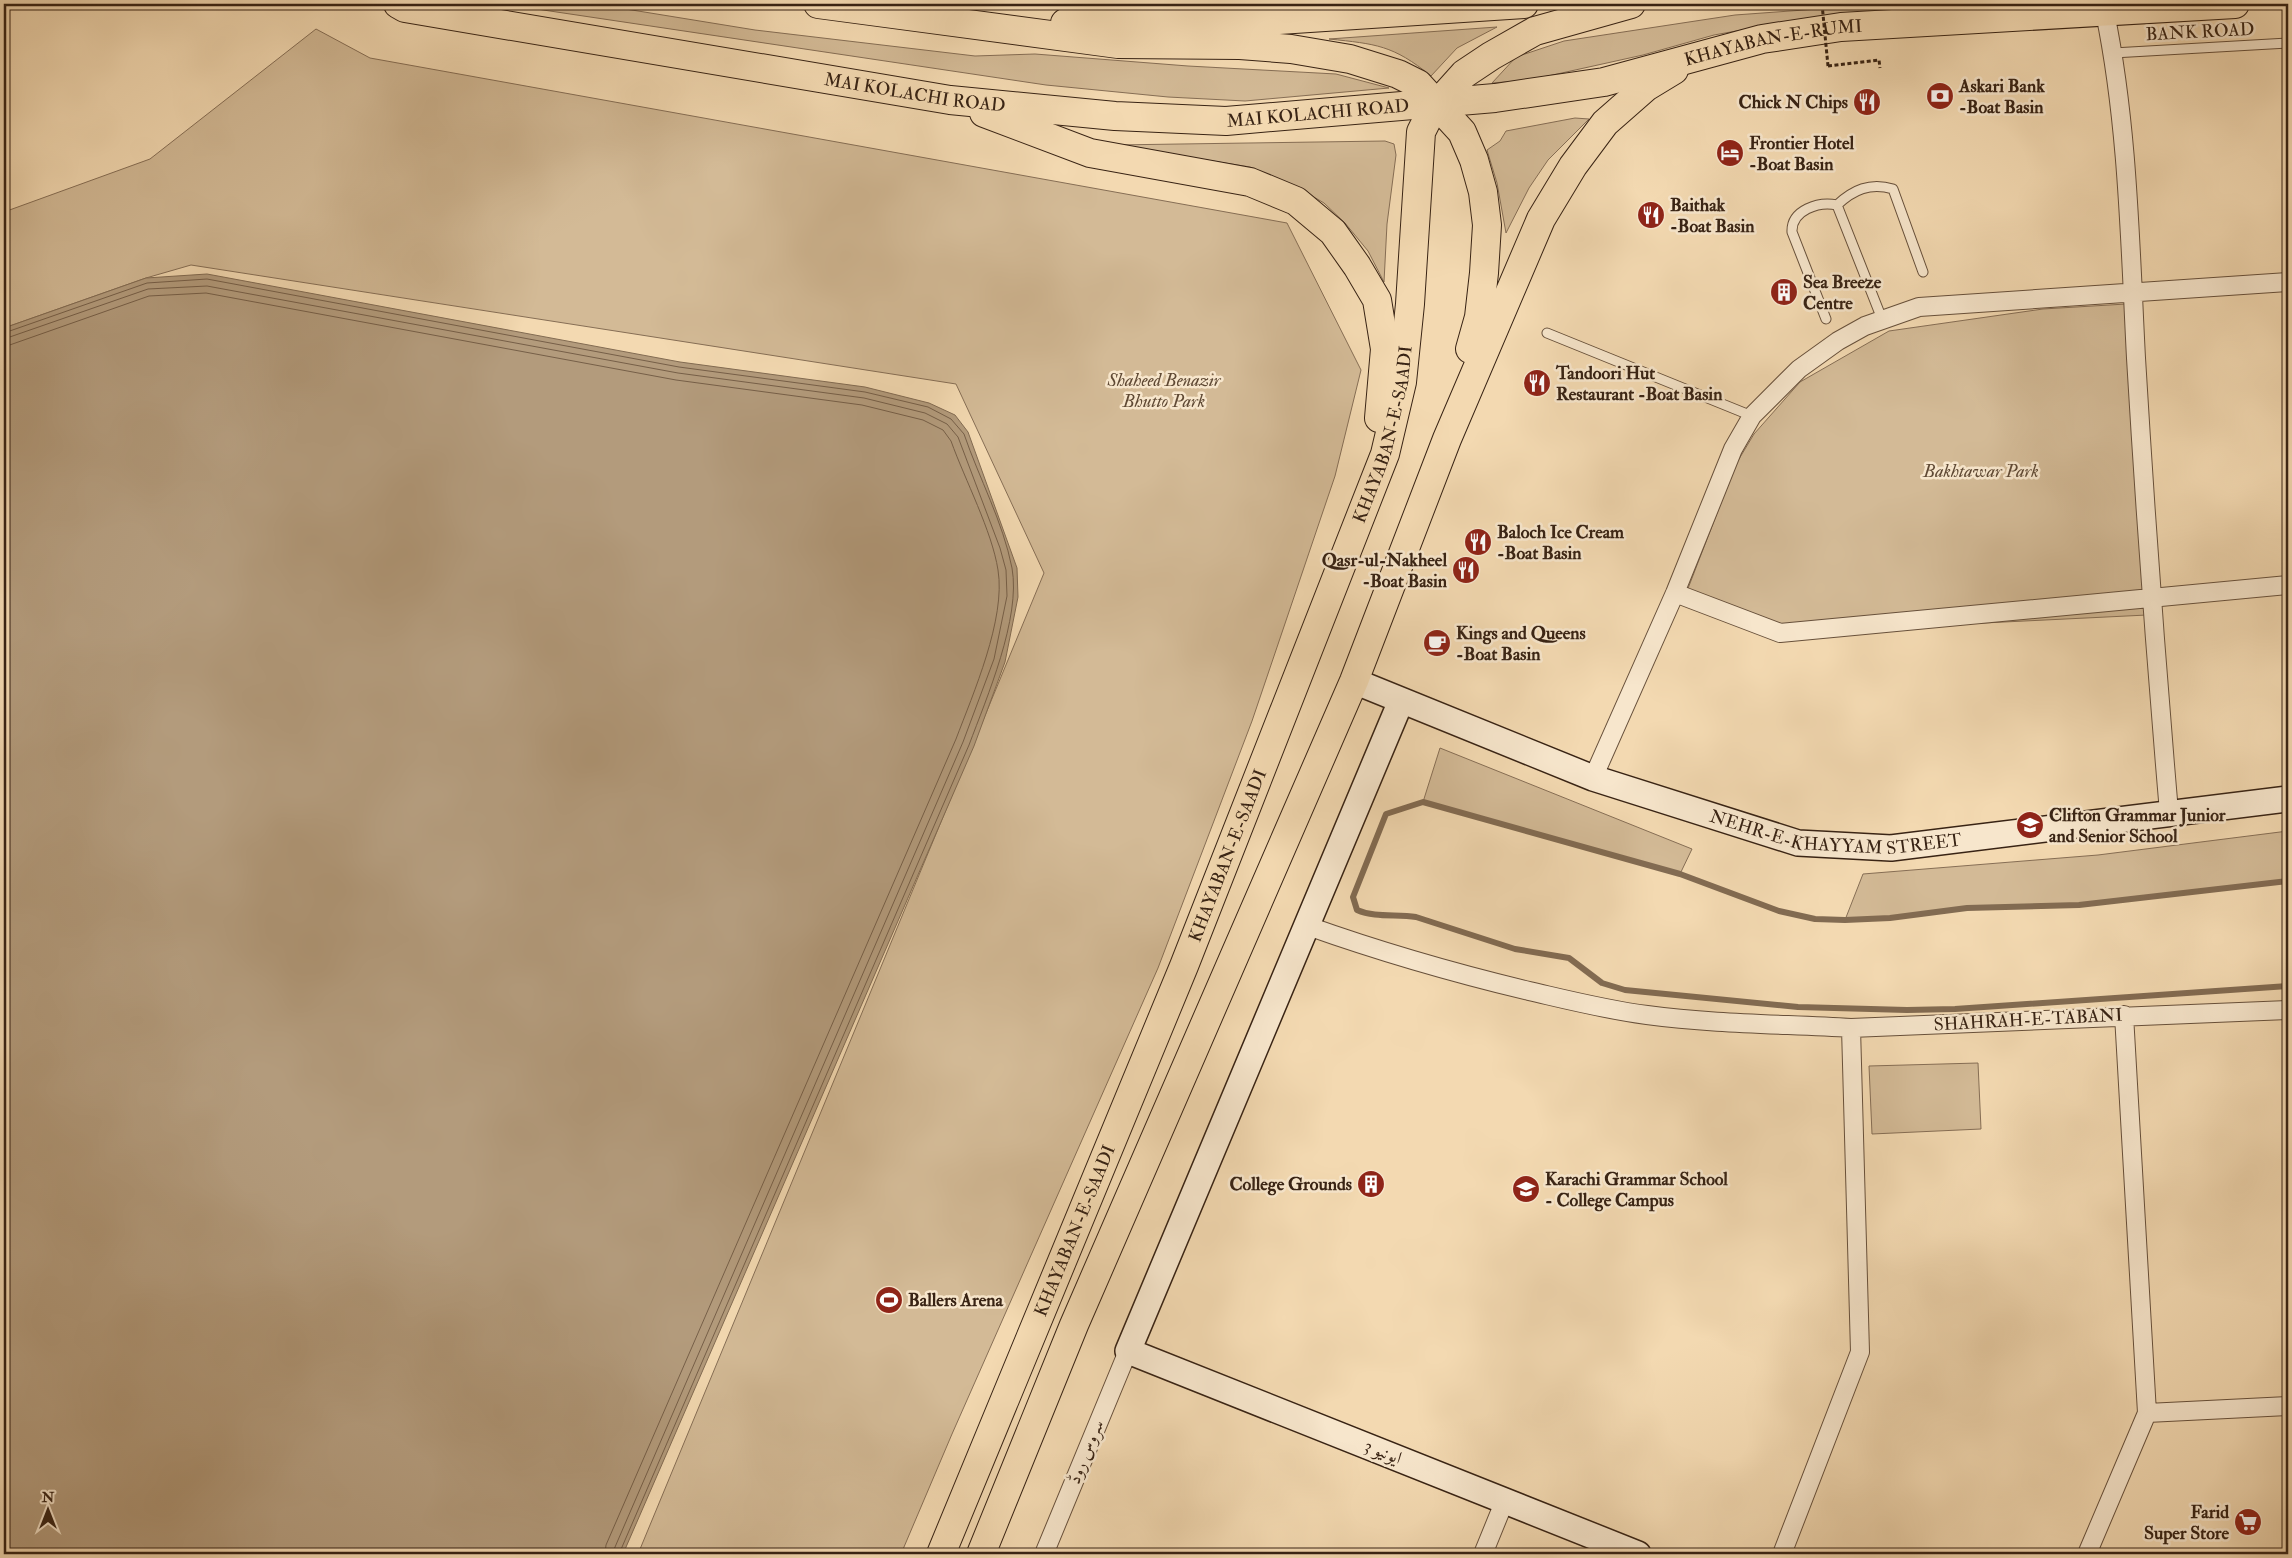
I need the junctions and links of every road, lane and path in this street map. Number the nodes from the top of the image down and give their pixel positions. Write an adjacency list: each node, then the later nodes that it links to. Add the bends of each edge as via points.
1 (398, 4): 13 (main road, MAI KOLACHI ROAD, via 406,8)
2 (829, 4): 8 (main road)
3 (1524, 4): 8 (main road, via 1279,20)
4 (1631, 4): 14 (main road, via 1535,31 1464,74)
5 (1822, 4): 12 (path, bridge, via 1828,66 1879,60)
6 (2235, 4): 7 (main road, KHAYABAN-E-RUMI)
7 (2105, 12): 10 (main road, KHAYABAN-E-RUMI, via 1841,27 1762,38); 11 (street)
8 (972, 24): 14 (main road, via 1118,44 1240,45 1291,49 1342,58 1398,74 1418,84)
9 (2288, 43): 11 (lane, BANK ROAD)
10 (1702, 53): 14 (main road, KHAYABAN-E-RUMI, via 1604,82); 23 (main road, via 1646,87 1604,124 1573,166 1541,220)
11 (2113, 53): 18 (street)
12 (1880, 68)
13 (950, 100): 14 (main road, MAI KOLACHI ROAD, via 1115,116 1226,121); 24 (main road, via 1090,153 1250,182 1296,202 1333,232 1358,266 1377,300 1385,349)
14 (1437, 104): 23 (main road, via 1462,132 1474,160 1483,192 1487,225 1479,316); 24 (main road, KHAYABAN-E-SAADI, via 1421,132 1402,382 1385,454)
15 (1837, 205): 16 (lane, via 1848,194 1860,189 1883,186 1893,189); 19 (lane, via 1817,205 1802,212 1792,225); 20 (lane)
16 (1924, 272)
17 (2288, 282): 18 (street)
18 (2133, 292): 20 (street, via 1919,307); 27 (street)
19 (1826, 319)
20 (1882, 319): 22 (street, via 1838,341 1799,369)
21 (1547, 332): 22 (lane)
22 (1752, 416): 26 (street, via 1733,449)
23 (1447, 439): 28 (main road, KHAYABAN-E-SAADI)
24 (1367, 504): 41 (main road, KHAYABAN-E-SAADI, via 1184,966)
25 (2288, 585): 27 (street)
26 (1675, 592): 27 (street, via 1780,633); 30 (street)
27 (2151, 598): 32 (street)
28 (1354, 681): 29 (street, NEHR-E-KHAYYAM STREET); 42 (main road, KHAYABAN-E-SAADI, via 1074,1325)
29 (1401, 701): 30 (street, NEHR-E-KHAYYAM STREET); 33 (street)
30 (1593, 778): 32 (street, NEHR-E-KHAYYAM STREET, via 1798,843 1891,848)
31 (2288, 799): 32 (street, NEHR-E-KHAYYAM STREET)
32 (2169, 812)
33 (1308, 926): 36 (street, SHAHRAH-E-TABANI, via 1368,948 1598,1008 1657,1016); 37 (street)
34 (2288, 1010): 35 (street, SHAHRAH-E-TABANI)
35 (2124, 1016): 36 (street, SHAHRAH-E-TABANI); 39 (street)
36 (1851, 1028): 46 (street, via 1860,1352)
37 (1128, 1351): 40 (street, ایونیو 3); 43 (street, سروس روڈ)
38 (2288, 1406): 39 (street)
39 (2147, 1413): 47 (street)
40 (1505, 1500): 44 (street); 45 (street, ایونیو 3)
41 (940, 1554)
42 (981, 1554)
43 (1044, 1554)
44 (1483, 1554)
45 (1638, 1554)
46 (1782, 1554)
47 (2087, 1554)

